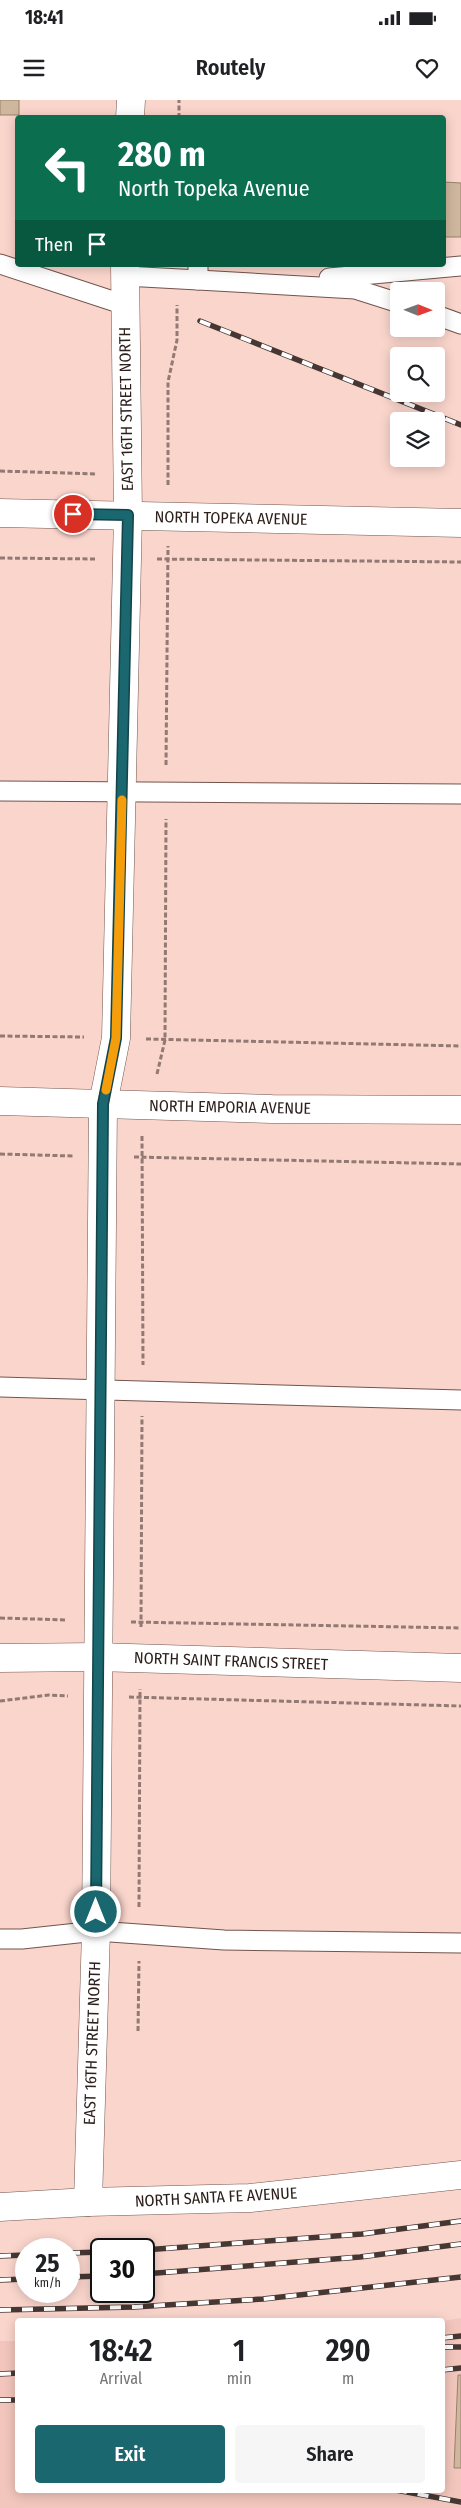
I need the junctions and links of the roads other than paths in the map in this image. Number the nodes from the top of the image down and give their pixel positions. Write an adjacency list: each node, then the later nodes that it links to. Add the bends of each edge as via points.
1 (131, 100): 2 (street)
2 (130, 115)
3 (0, 264): 9 (lane)
4 (461, 266): 7 (lane)
5 (125, 271): 6 (lane, via 178,279); 9 (street, EAST 16TH STREET NORTH)
6 (198, 272): 7 (lane)
7 (266, 284): 8 (lane, via 355,289)
8 (390, 300)
9 (125, 305): 13 (street, EAST 16TH STREET NORTH)
10 (445, 318): 11 (lane)
11 (461, 324)
12 (0, 513): 13 (street, NORTH TOPEKA AVENUE)
13 (128, 515): 14 (street, NORTH TOPEKA AVENUE); 16 (street, EAST 16TH STREET NORTH)
14 (461, 523)
15 (0, 791): 16 (lane)
16 (122, 793): 17 (lane); 19 (street, EAST 16TH STREET NORTH, via 116,1038)
17 (461, 794)
18 (0, 1101): 19 (street, NORTH EMPORIA AVENUE)
19 (103, 1104): 20 (street, NORTH EMPORIA AVENUE); 22 (street, EAST 16TH STREET NORTH)
20 (461, 1110)
21 (0, 1387): 22 (lane)
22 (100, 1389): 23 (lane); 24 (street, EAST 16TH STREET NORTH)
23 (461, 1400)
24 (96, 1657): 25 (street, NORTH SAINT FRANCIS STREET); 26 (street, NORTH SAINT FRANCIS STREET); 27 (street, EAST 16TH STREET NORTH)
25 (0, 1658)
26 (461, 1668)
27 (96, 1931): 28 (lane); 29 (lane, via 224,1940); 31 (street, EAST 16TH STREET NORTH)
28 (0, 1939)
29 (461, 1943)
30 (461, 2175): 31 (street, NORTH SANTA FE AVENUE, via 250,2198)
31 (88, 2202): 32 (street, NORTH SANTA FE AVENUE)
32 (0, 2207)

